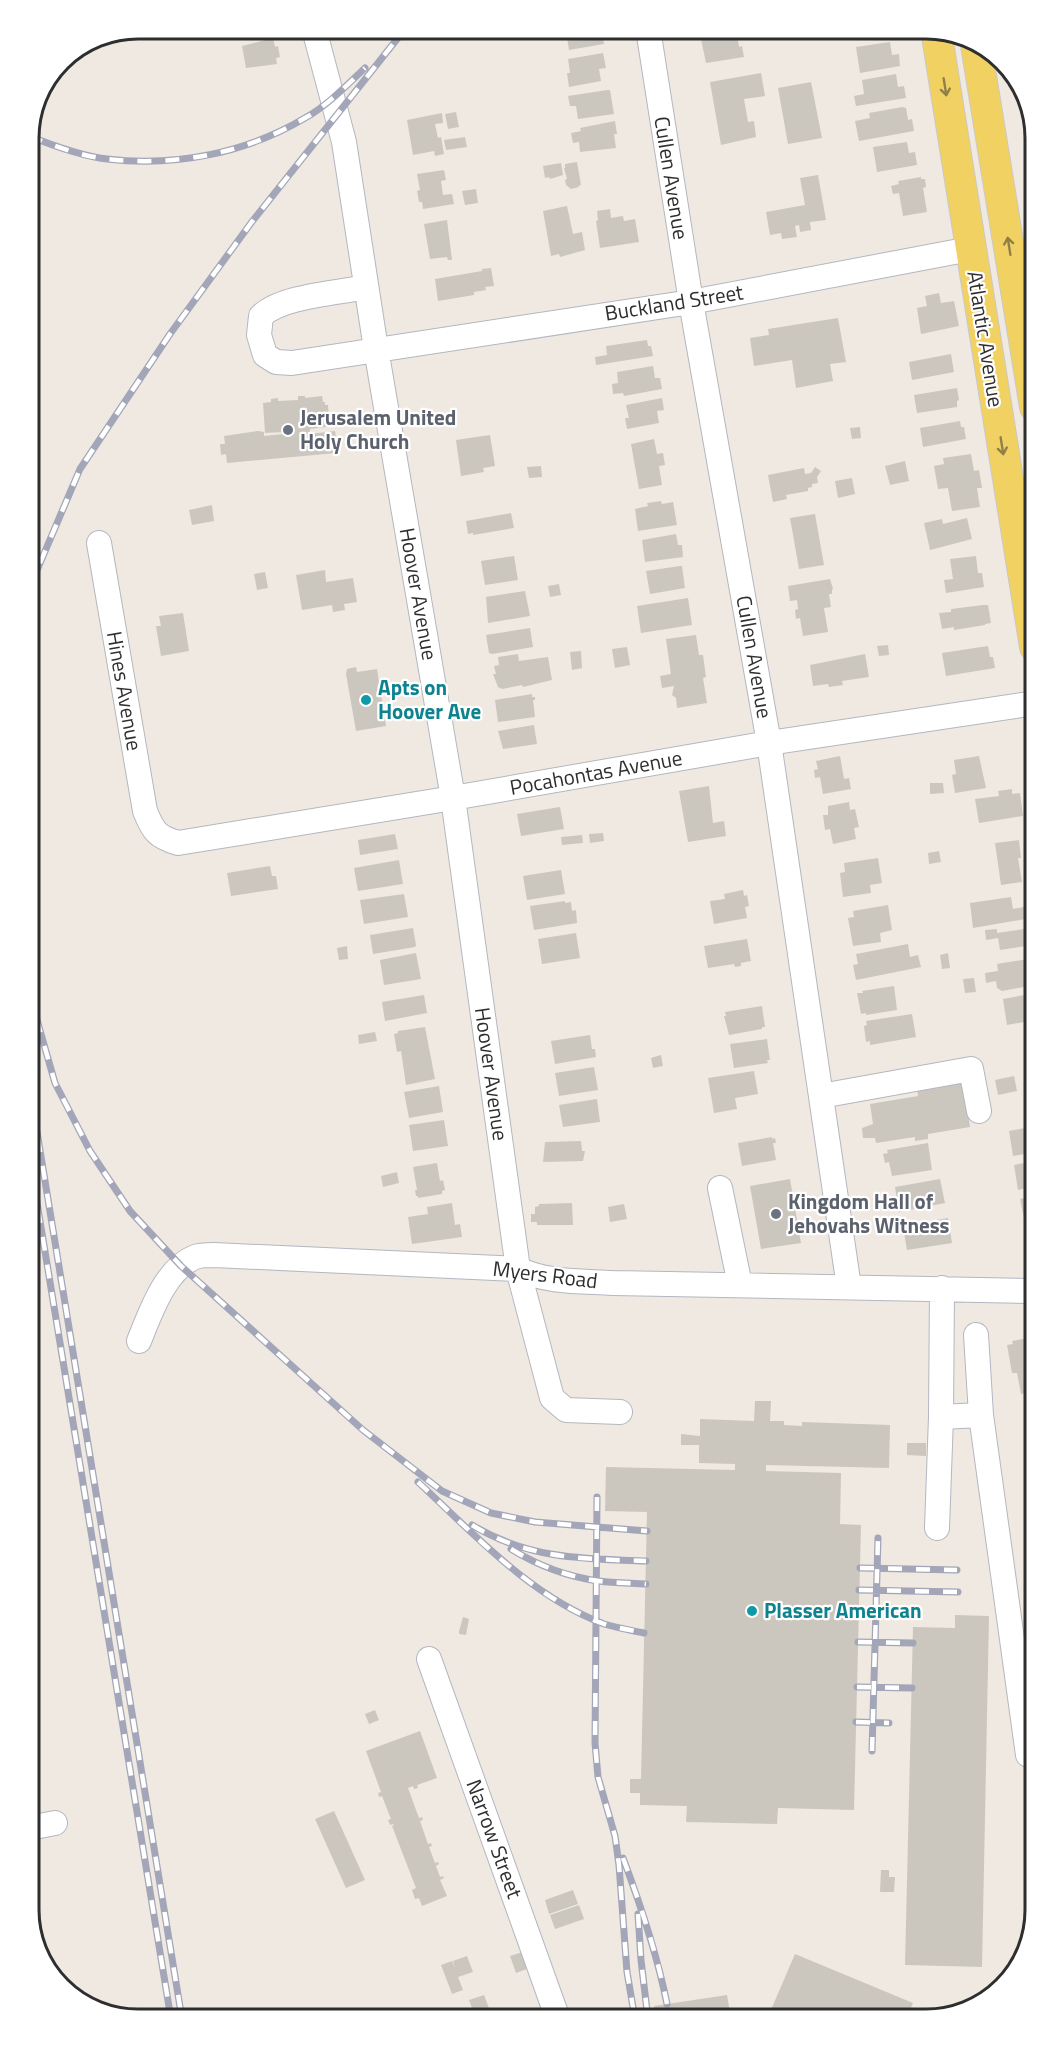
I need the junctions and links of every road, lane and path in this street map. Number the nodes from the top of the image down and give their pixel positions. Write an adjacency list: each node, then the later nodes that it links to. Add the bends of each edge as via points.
1 (317, 39): 6 (street, Hoover Avenue, via 344,142)
2 (650, 39): 7 (street, Cullen Avenue)
3 (938, 40): 5 (main road, Atlantic Avenue, one-way to 5)
4 (977, 53): 8 (main road, Atlantic Avenue, one-way to 4)
5 (970, 249): 7 (street, Buckland Street); 11 (main road, Atlantic Avenue, one-way to 11)
6 (366, 287): 9 (street, Hoover Avenue); 9 (street, Buckland Street, via 270,308 261,316 259,335 266,355 276,362 316,360)
7 (691, 302): 9 (street, Buckland Street); 13 (street, Cullen Avenue)
8 (1025, 346)
9 (376, 349): 14 (street, Hoover Avenue)
10 (99, 543): 15 (street, Hines Avenue, via 145,811)
11 (1025, 586)
12 (1025, 705): 13 (street, Pocahontas Avenue)
13 (769, 743): 14 (street, Pocahontas Avenue); 16 (street, Cullen Avenue)
14 (453, 798): 15 (street, Pocahontas Avenue, via 178,843); 19 (street, Hoover Avenue)
15 (159, 835)
16 (821, 1096): 17 (street, via 971,1070); 21 (street, Cullen Avenue)
17 (979, 1111)
18 (720, 1188): 20 (street)
19 (518, 1269): 20 (street, Myers Road, via 550,1280); 25 (street, Myers Road, via 196,1257 166,1285); 26 (street, Hoover Avenue, via 552,1398 566,1410)
20 (740, 1285): 21 (street, Myers Road)
21 (849, 1287): 22 (street, Myers Road)
22 (942, 1288): 23 (street, Myers Road); 28 (street)
23 (1025, 1291)
24 (976, 1335): 27 (street)
25 (139, 1341)
26 (620, 1412)
27 (981, 1415): 28 (street); 31 (street)
28 (941, 1417): 29 (street)
29 (937, 1528)
30 (429, 1659): 34 (street, Narrow Street)
31 (1025, 1733)
32 (55, 1823): 33 (street)
33 (39, 1826)
34 (554, 2009)

